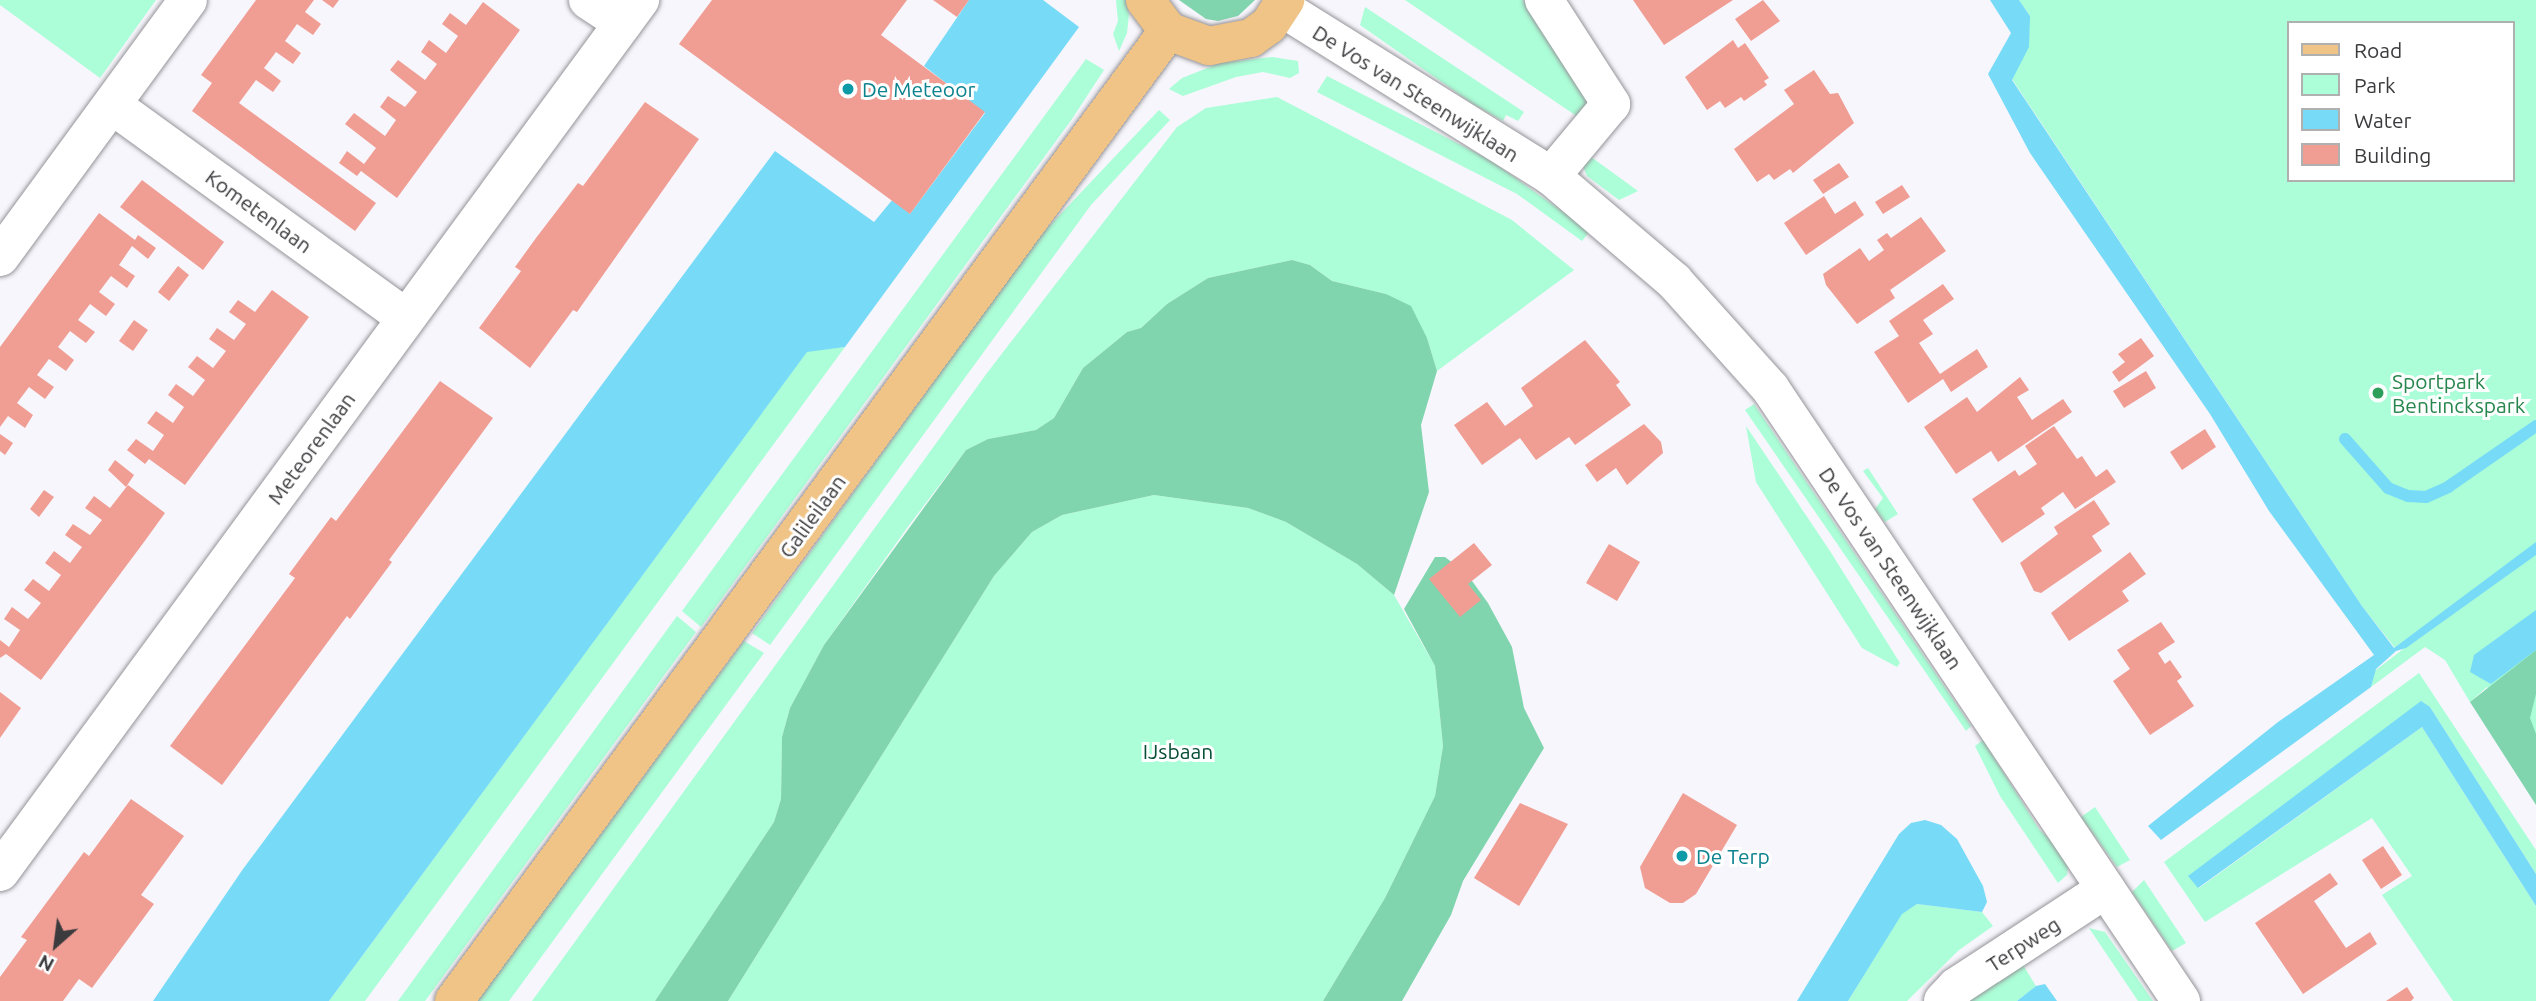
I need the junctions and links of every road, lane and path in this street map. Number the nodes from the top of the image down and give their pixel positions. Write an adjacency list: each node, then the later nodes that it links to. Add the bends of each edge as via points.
1 (188, 0): 8 (street)
2 (588, 0): 6 (street, Meteorenlaan)
3 (1145, 0): 7 (main road)
4 (1544, 0): 9 (street, via 1611,104)
5 (1284, 4): 7 (main road, via 1251,38 1231,45 1187,42); 9 (street, De Vos van Steenwijklaan)
6 (631, 12): 11 (street, Meteorenlaan)
7 (1168, 31): 14 (main road, Galileilaan)
8 (112, 105): 10 (street); 11 (street, Kometenlaan)
9 (1551, 176): 13 (street, De Vos van Steenwijklaan, via 1674,281 1770,388)
10 (0, 257)
11 (407, 318): 12 (street, Meteorenlaan)
12 (0, 872)
13 (2106, 888): 15 (street, Terpweg, via 1956,987); 16 (street, De Vos van Steenwijklaan)
14 (454, 1001)
15 (1943, 1001)
16 (2181, 1001)

